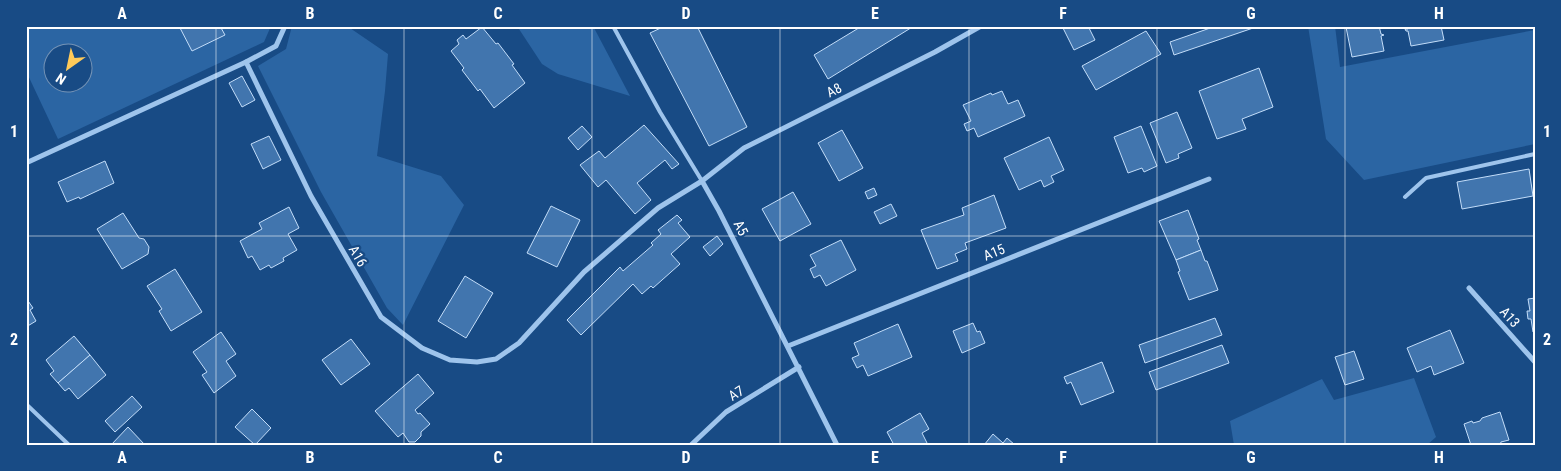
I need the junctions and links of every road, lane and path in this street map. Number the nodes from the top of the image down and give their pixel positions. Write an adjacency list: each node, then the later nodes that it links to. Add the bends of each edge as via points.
1 (285, 26): 4 (street, via 276,46)
2 (613, 26): 8 (lane, A5)
3 (981, 26): 8 (street, A8, via 744,148)
4 (246, 62): 6 (street); 8 (street, A16, via 311,196 381,317 422,348 450,360 477,362 496,359 519,343 584,272 658,208)
5 (1535, 154): 9 (lane, via 1426,178)
6 (26, 163)
7 (1208, 179): 11 (street, A15)
8 (702, 181): 11 (street, A5)
9 (1405, 198)
10 (1468, 288): 12 (street, A13)
11 (788, 346): 13 (street, A5)
12 (1535, 362)
13 (799, 367): 16 (street, A7, via 726,412); 17 (street, A5)
14 (26, 404): 15 (lane)
15 (69, 445)
16 (691, 445)
17 (838, 445)

